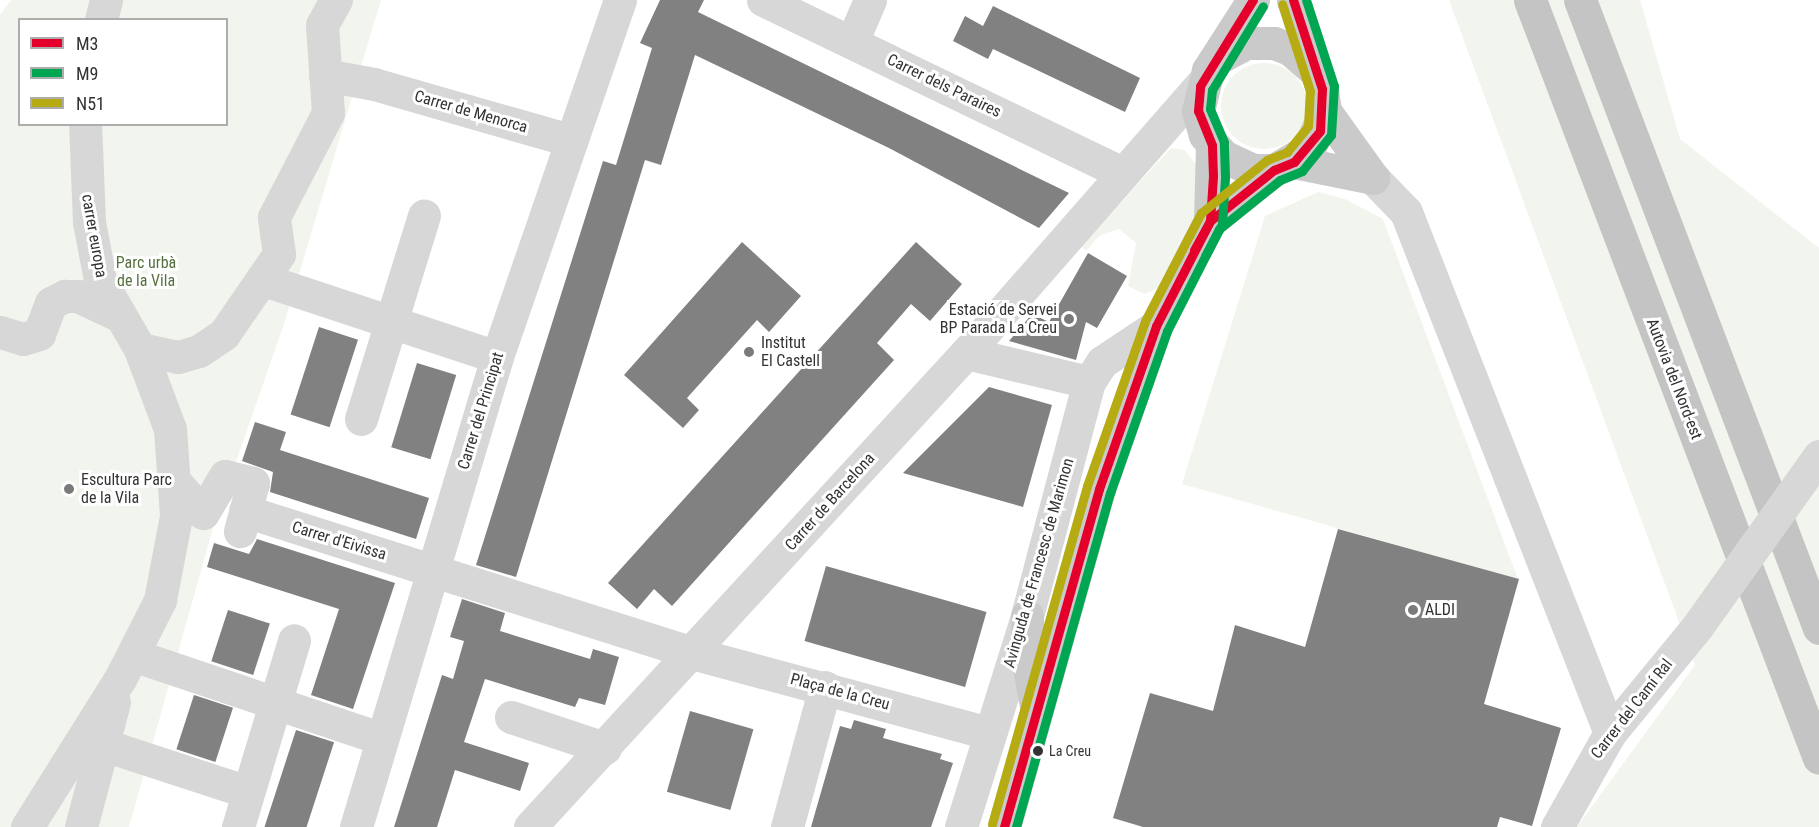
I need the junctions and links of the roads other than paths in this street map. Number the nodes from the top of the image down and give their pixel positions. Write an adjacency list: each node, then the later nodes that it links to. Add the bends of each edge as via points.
1 (106, 0): 10 (street)
2 (336, 0): 14 (street, via 322,25)
3 (620, 0): 18 (street, Carrer del Principat)
4 (763, 0): 11 (street, Carrer dels Paraires)
5 (870, 0): 11 (street)
6 (1253, 0): 12 (main road)
7 (1293, 0): 13 (main road)
8 (1530, 0): 52 (highway, Autovia del Nord-est)
9 (1580, 0): 39 (highway)
10 (102, 18)
11 (852, 42): 21 (street, Carrer dels Paraires)
12 (1220, 57): 13 (main road, via 1246,43 1275,43 1290,49); 15 (main road)
13 (1314, 70): 16 (main road)
14 (325, 75): 18 (street, Carrer de Menorca, via 374,84); 25 (street, via 330,92 328,113 274,217 279,254)
15 (1200, 86): 19 (main road, via 1198,111); 21 (street, Carrer de Barcelona)
16 (1325, 111): 20 (main road, via 1315,140); 22 (main road)
17 (85, 126): 26 (street, carrer europa, via 89,222 100,280)
18 (569, 140): 32 (street, Carrer del Principat)
19 (1208, 140): 20 (main road, via 1234,163); 21 (street, Carrer de Barcelona, via 1162,143); 24 (main road)
20 (1284, 166): 22 (main road); 24 (main road)
21 (1123, 173): 31 (street, Carrer de Barcelona)
22 (1373, 178): 48 (street, via 1406,212)
23 (424, 216): 27 (street)
24 (1210, 221): 28 (main road, Avinguda de Francesc de Marimon)
25 (264, 280): 27 (street); 30 (street, via 224,334 199,351 178,357)
26 (118, 315): 29 (street, via 78,296 65,296 51,303 39,334); 30 (street, carrer europa)
27 (389, 325): 32 (street); 34 (street)
28 (1156, 326): 33 (street, Avinguda de Francesc de Marimon, via 1102,362); 45 (main road, Avinguda de Francesc de Marimon, via 1099,489)
29 (6, 328)
30 (140, 349): 36 (street, carrer europa, via 170,429)
31 (966, 353): 33 (street); 41 (street, Carrer de Barcelona)
32 (497, 357): 37 (street, Carrer del Principat)
33 (1089, 382): 38 (street, Avinguda de Francesc de Marimon)
34 (361, 419)
35 (1819, 456): 48 (street, Carrer del Camí Ral, bridge, via 1697,627)
36 (176, 483): 37 (street, Carrer d'Eivissa, via 203,513 225,476 246,509); 42 (street, carrer europa, via 168,568 160,600)
37 (433, 570): 41 (street, Carrer d'Eivissa); 49 (street, Carrer del Principat)
38 (1027, 616): 45 (main road, via 1027,656); 47 (street, Avinguda de Francesc de Marimon)
39 (1819, 628)
40 (294, 640): 44 (street)
41 (692, 653): 43 (street, Plaça de la Creu); 51 (street, Carrer de Barcelona)
42 (126, 667): 44 (street); 50 (street); 54 (street)
43 (825, 687): 47 (street, Plaça de la Creu); 59 (street)
44 (275, 703): 49 (street); 53 (street)
45 (1038, 714): 61 (main road, Avinguda de Francesc de Marimon)
46 (511, 717): 51 (street)
47 (988, 733): 60 (street, Avinguda de Francesc de Marimon)
48 (1610, 733): 62 (street, Carrer del Camí Ral)
49 (382, 739): 57 (street, Carrer del Principat)
50 (104, 746): 53 (street); 55 (street)
51 (605, 748): 58 (street, Carrer de Barcelona)
52 (1819, 758)
53 (248, 792): 56 (street)
54 (27, 827)
55 (81, 827)
56 (238, 827)
57 (356, 827)
58 (530, 827)
59 (787, 827)
60 (961, 827)
61 (1004, 827)
62 (1557, 827)

